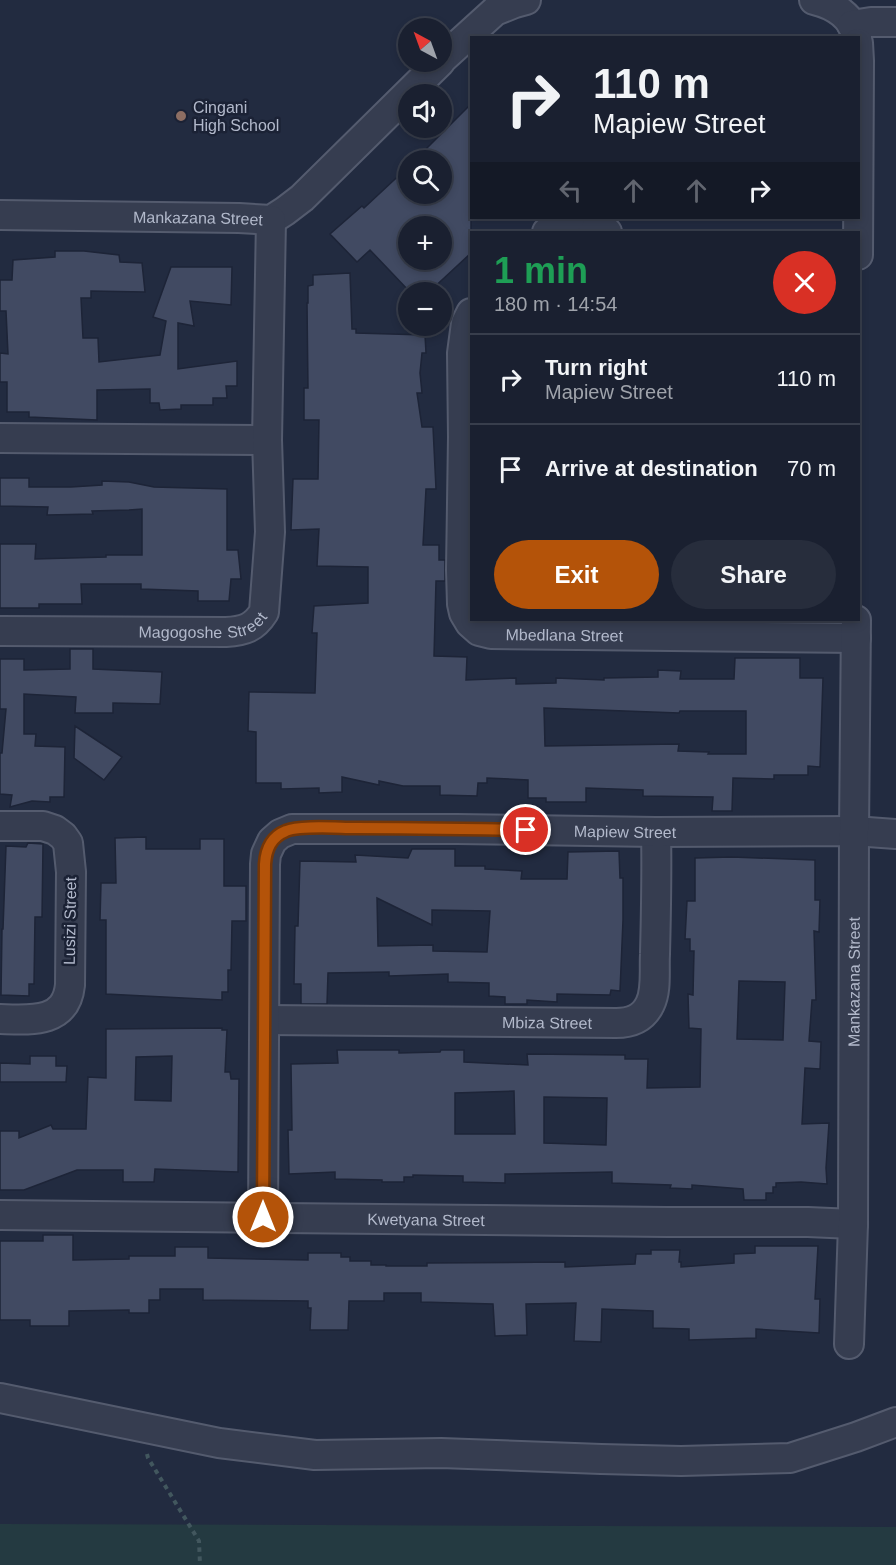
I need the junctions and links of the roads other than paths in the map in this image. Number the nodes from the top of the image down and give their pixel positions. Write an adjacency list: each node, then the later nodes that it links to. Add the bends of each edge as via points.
1 (526, 0): 5 (street, Mankazana Street, via 495,11)
2 (814, 0): 4 (street, via 836,7)
3 (896, 22): 4 (street, via 871,22)
4 (856, 35)
5 (452, 50)
6 (429, 72): 10 (street, Mankazana Street, via 302,198)
7 (0, 215): 10 (street, Mankazana Street)
8 (567, 219): 11 (street)
9 (588, 219): 12 (street)
10 (271, 220): 15 (street, Magogoshe Street)
11 (549, 231)
12 (606, 231)
13 (470, 315): 16 (street, Mbedlana Street, via 462,353 460,570 465,616 473,627 491,634)
14 (0, 438): 15 (street)
15 (267, 440): 18 (street, Magogoshe Street, via 270,532 264,612 257,623 237,632)
16 (653, 627): 17 (street, Mbedlana Street)
17 (856, 629): 20 (street, Mankazana Street)
18 (0, 631)
19 (0, 826): 23 (street, Lusizi Street, via 43,826 55,830 68,843 71,872 67,999 49,1017)
20 (854, 831): 21 (street, Mapiew Street); 22 (street, Mapiew Street); 27 (street, Mankazana Street)
21 (656, 832): 24 (street, Mbiza Street, via 654,994 647,1010 635,1020); 24 (street, Mapiew Street, via 349,828 284,831 275,837 266,854)
22 (896, 834)
23 (0, 1019)
24 (265, 1020): 26 (street, Mapiew Street)
25 (0, 1215): 26 (street, Kwetyana Street)
26 (263, 1217): 27 (street, Kwetyana Street)
27 (853, 1224): 28 (street, Mankazana Street)
28 (849, 1344)
29 (0, 1398): 30 (street, via 219,1443 315,1455 441,1453 681,1461 790,1458)
30 (896, 1422)

